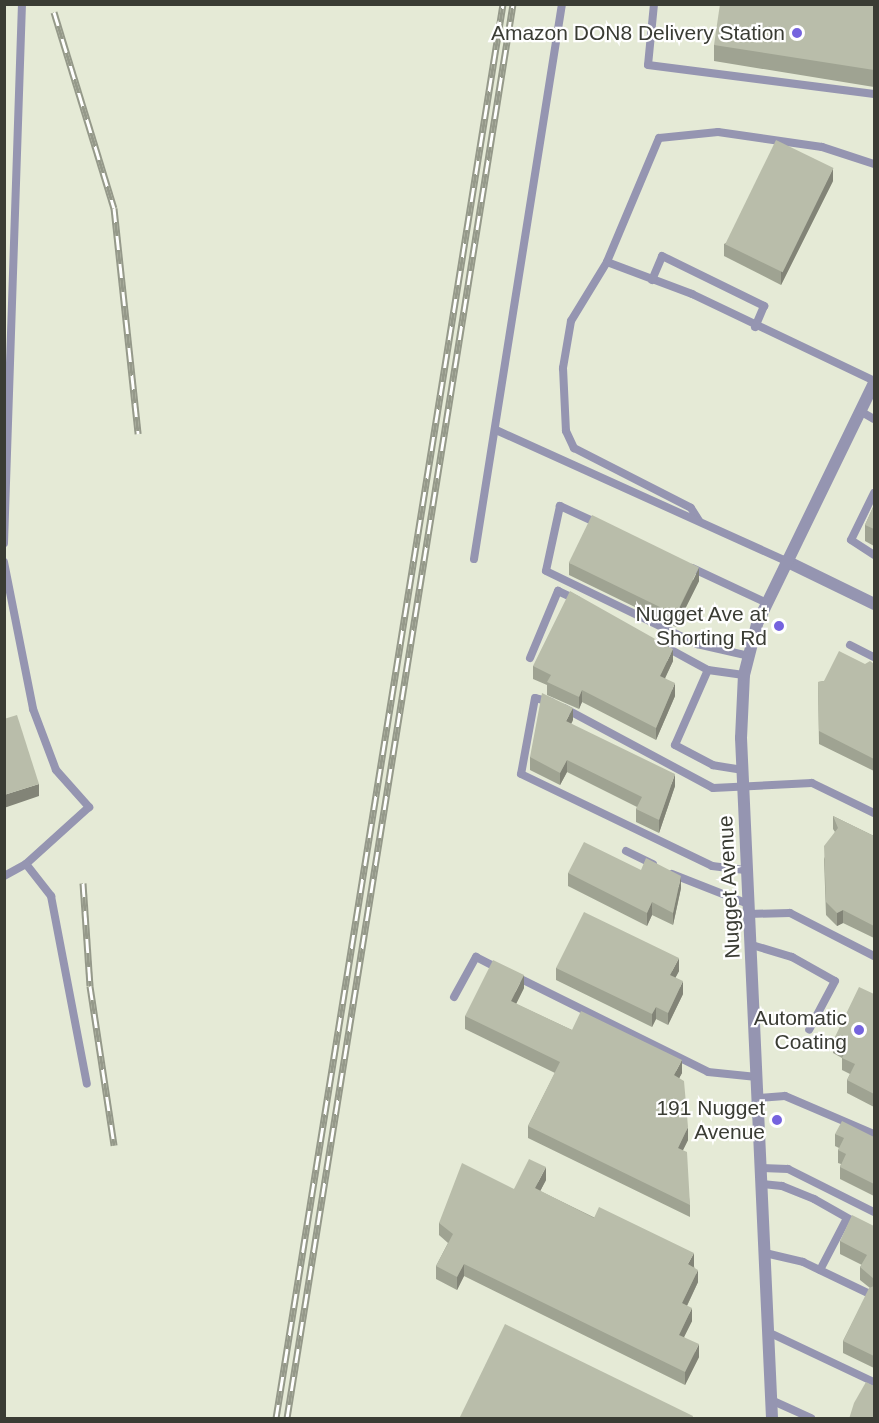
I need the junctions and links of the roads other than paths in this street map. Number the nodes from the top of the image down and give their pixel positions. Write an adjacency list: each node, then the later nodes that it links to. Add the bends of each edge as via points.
1 (22, 4): 16 (lane)
2 (562, 4): 12 (lane)
3 (654, 4): 4 (lane, via 648,65)
4 (874, 94)
5 (874, 164): 6 (lane, via 822,147 718,132 659,138)
6 (607, 262): 7 (lane); 14 (lane, via 571,321 563,368 566,431 574,448 691,508)
7 (652, 280): 8 (lane); 8 (lane, via 662,256 764,306)
8 (755, 327): 9 (lane)
9 (874, 382): 10 (street, Nugget Avenue)
10 (860, 411): 11 (lane); 19 (street, Nugget Avenue)
11 (874, 419)
12 (496, 430): 14 (lane); 18 (lane)
13 (874, 493): 17 (lane, via 851,540)
14 (699, 521): 19 (lane)
15 (613, 531): 27 (lane, via 560,506 546,572 697,644)
16 (4, 543)
17 (874, 555)
18 (474, 559)
19 (786, 561): 22 (street, Nugget Avenue); 23 (street)
20 (4, 562): 36 (lane, via 37,720 56,770 88,807)
21 (686, 565): 22 (lane)
22 (767, 603): 27 (street, Nugget Avenue)
23 (874, 604)
24 (588, 605): 29 (lane, via 558,591)
25 (657, 642): 30 (lane)
26 (850, 645): 28 (lane)
27 (749, 656): 31 (street, Nugget Avenue)
28 (874, 657)
29 (530, 658)
30 (708, 670): 31 (lane); 32 (lane, via 675,746 713,765)
31 (744, 675): 32 (street, Nugget Avenue)
32 (743, 770): 33 (street, Nugget Avenue)
33 (743, 789): 34 (lane, via 812,783); 37 (street, Nugget Avenue); 37 (lane, via 713,788 554,703 535,698 521,774 712,866)
34 (874, 813)
35 (626, 851): 39 (lane)
36 (26, 864): 38 (lane); 45 (lane, via 51,896)
37 (747, 870): 39 (street, Nugget Avenue)
38 (4, 876)
39 (748, 909): 40 (street, Nugget Avenue); 41 (lane, via 790,913)
40 (752, 945): 43 (lane, via 792,957 835,981); 44 (street, Nugget Avenue)
41 (874, 956)
42 (454, 997): 44 (lane, via 476,957 708,1072)
43 (809, 1030)
44 (757, 1077): 46 (street, Nugget Avenue)
45 (87, 1084)
46 (758, 1098): 47 (lane, via 785,1096); 48 (street, Nugget Avenue)
47 (874, 1134)
48 (762, 1168): 49 (street, Nugget Avenue); 50 (lane, via 789,1169)
49 (762, 1184): 51 (lane, via 814,1199); 53 (street, Nugget Avenue)
50 (874, 1212)
51 (846, 1220): 52 (lane); 54 (lane)
52 (874, 1233)
53 (765, 1253): 54 (lane); 56 (street, Nugget Avenue)
54 (820, 1270): 55 (lane)
55 (874, 1296)
56 (768, 1332): 57 (lane); 58 (street, Nugget Avenue)
57 (874, 1382)
58 (771, 1400): 59 (street, Nugget Avenue); 60 (lane)
59 (772, 1419)
60 (811, 1419)

